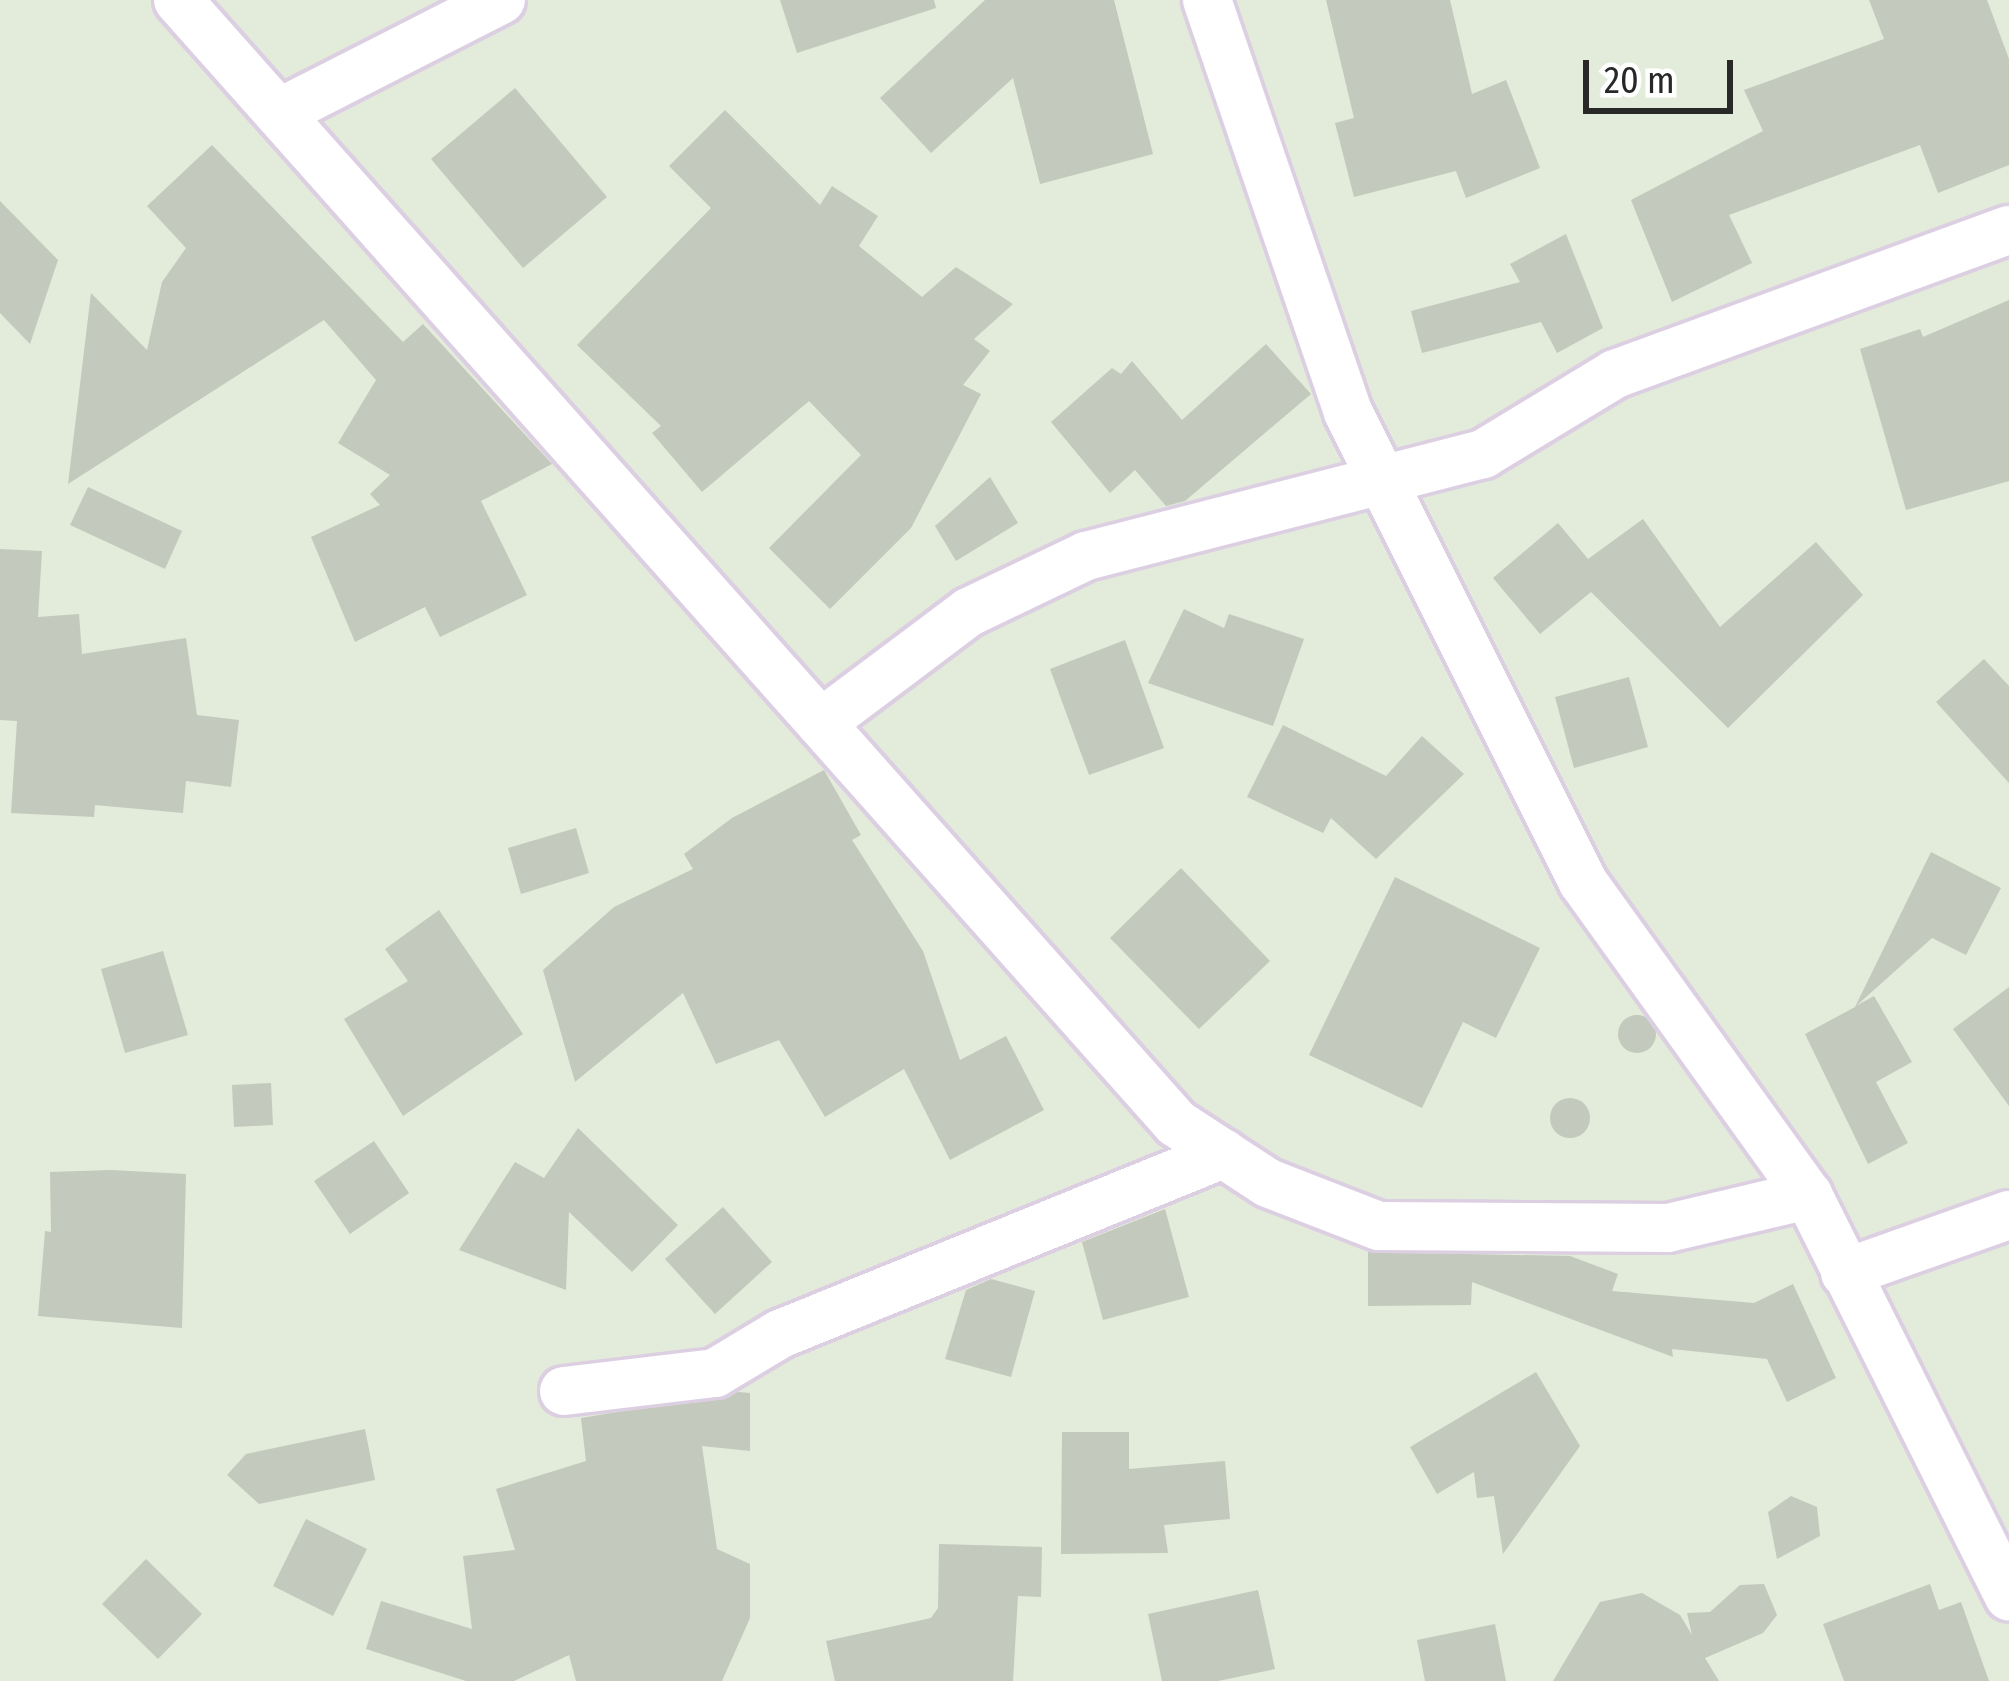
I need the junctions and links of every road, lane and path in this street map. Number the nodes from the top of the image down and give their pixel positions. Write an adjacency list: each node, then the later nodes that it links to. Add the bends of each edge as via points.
1 (178, 0): 4 (street)
2 (501, 0): 4 (street)
3 (1207, 0): 6 (street, via 1348,412)
4 (279, 113): 7 (street)
5 (2009, 230): 6 (street, via 1615,374 1483,454)
6 (1384, 482): 7 (street, via 1086,556 968,612); 9 (street, via 1583,883)
7 (821, 723): 8 (street, via 1177,1123)
8 (1224, 1154): 9 (street, via 1268,1183 1378,1226 1668,1228); 12 (street, via 780,1334 715,1372)
9 (1808, 1195): 11 (street)
10 (2009, 1215): 11 (street)
11 (1845, 1273): 13 (street)
12 (564, 1391)
13 (2009, 1596)

